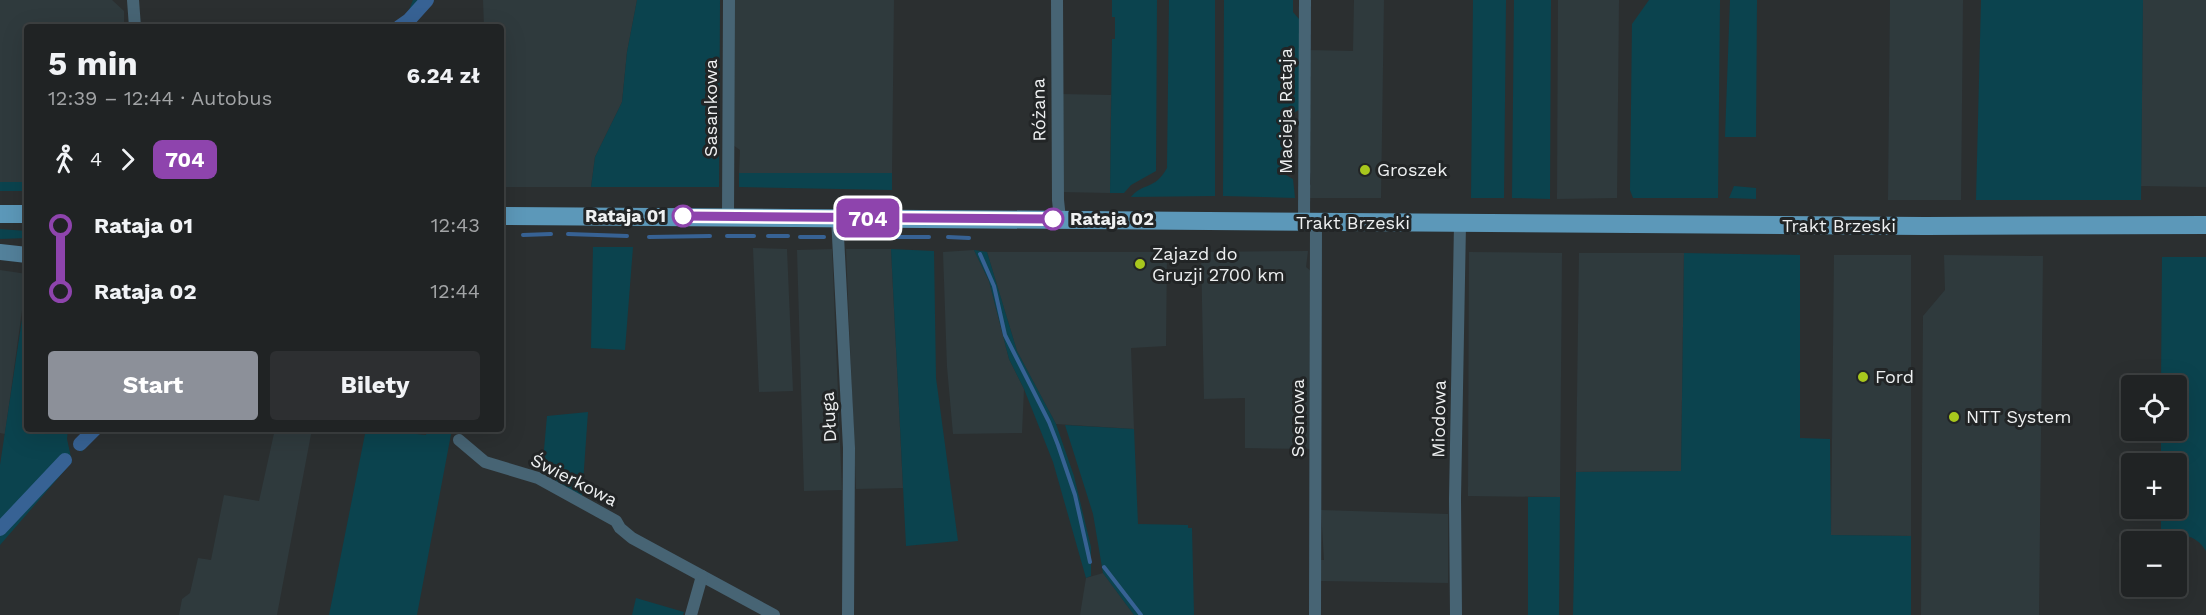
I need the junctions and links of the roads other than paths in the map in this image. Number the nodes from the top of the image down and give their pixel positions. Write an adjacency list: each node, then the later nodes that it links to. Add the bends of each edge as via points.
1 (133, 0): 5 (street)
2 (729, 0): 9 (street, Sasankowa)
3 (1057, 0): 11 (street, Różana)
4 (1305, 0): 12 (street, Macieja Rataja)
5 (135, 24)
6 (0, 214): 7 (main road)
7 (24, 214)
8 (504, 216): 9 (main road, Trakt Brzeski)
9 (728, 217): 10 (main road, Trakt Brzeski)
10 (837, 218): 11 (main road, Trakt Brzeski); 21 (street, Długa, via 849,448)
11 (1060, 219): 12 (main road, Trakt Brzeski)
12 (1310, 222): 13 (main road, Trakt Brzeski); 22 (street, Sosnowa)
13 (1460, 224): 14 (main road, Trakt Brzeski); 23 (street, Miodowa)
14 (2206, 225)
15 (0, 252): 16 (street)
16 (24, 255)
17 (459, 440): 18 (street, Świerkowa, via 485,462 557,487 616,521 632,538)
18 (702, 576): 19 (street); 20 (street, Świerkowa)
19 (691, 615)
20 (774, 615)
21 (848, 615)
22 (1316, 615)
23 (1456, 615)

